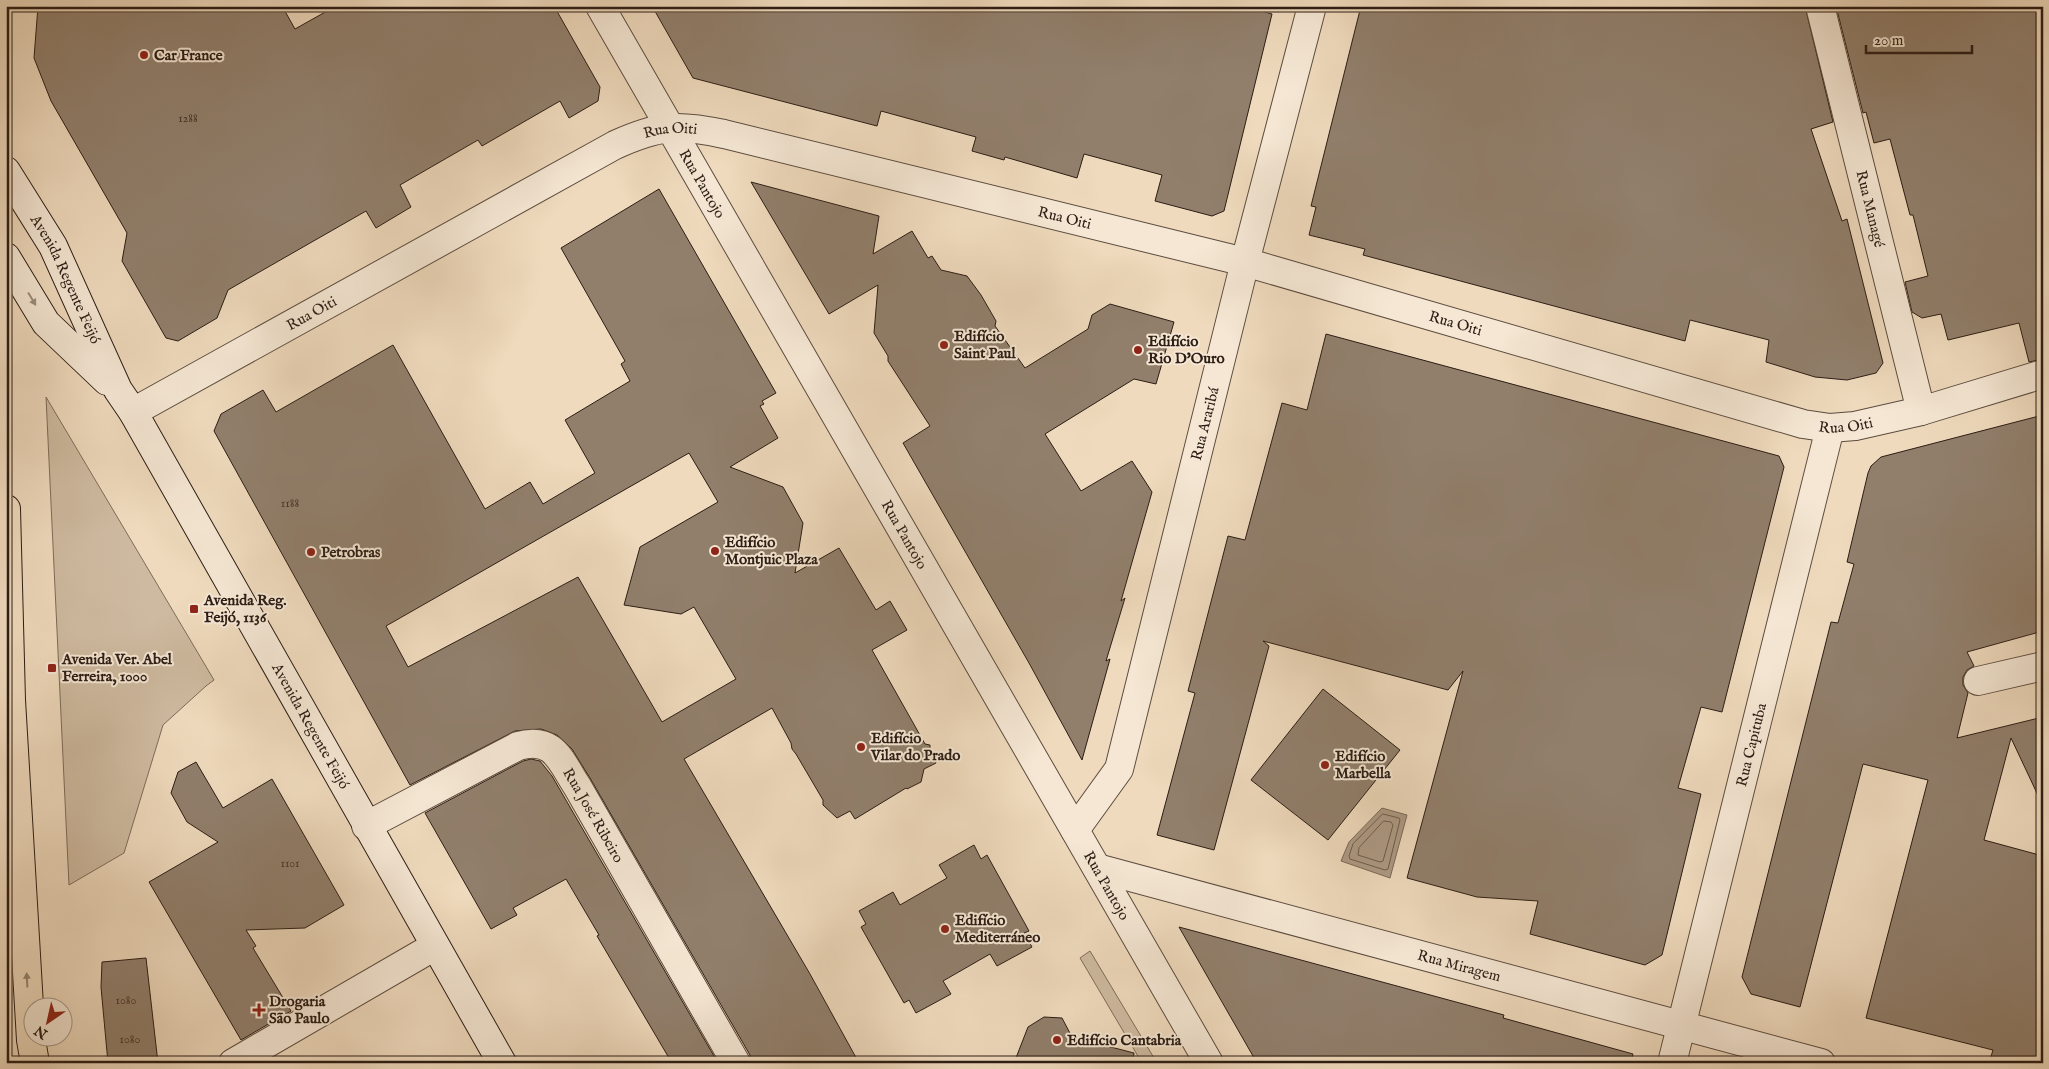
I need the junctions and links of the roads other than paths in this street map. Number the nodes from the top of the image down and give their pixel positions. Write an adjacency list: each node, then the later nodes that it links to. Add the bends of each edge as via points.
1 (600, 6): 4 (street, Rua Pantojo)
2 (1312, 6): 7 (street, Rua Araribá)
3 (1820, 6): 10 (street, Rua Managé)
4 (671, 126): 7 (street, Rua Oiti, via 724,134); 11 (street, Rua Oiti, via 634,136 615,146); 17 (street, Rua Pantojo)
5 (6, 171): 9 (street, Avenida Regente Feijó, via 53,246)
6 (6, 257): 9 (street, Avenida Regente Feijó, one-way to 9, via 46,323)
7 (1245, 262): 12 (street, Rua Oiti, via 1803,424); 17 (street, Rua Araribá, via 1119,769)
8 (2043, 374): 10 (street, Rua Oiti)
9 (118, 390): 11 (street, Avenida Regente Feijó)
10 (1920, 411): 12 (street, Rua Oiti, via 1855,426)
11 (133, 412): 16 (street, Avenida Regente Feijó)
12 (1830, 428): 20 (street, Rua Capituba)
13 (6, 509): 21 (main road, one-way to 13, via 31,1040 11,709)
14 (2043, 666): 15 (street)
15 (1978, 681)
16 (366, 826): 19 (street, Avenida Regente Feijó); 24 (street, Rua José Ribeiro, via 518,746 538,743 550,747 577,786)
17 (1075, 830): 18 (street, Rua Pantojo)
18 (1097, 868): 20 (street, Rua Miragem); 25 (street, Rua Pantojo)
19 (435, 946): 22 (street); 23 (street, Avenida Regente Feijó)
20 (1681, 1025): 26 (street, Rua Capituba); 27 (street, Rua Miragem)
21 (36, 1063)
22 (233, 1063)
23 (502, 1063)
24 (736, 1063)
25 (1209, 1063)
26 (1672, 1063)
27 (1821, 1063)

